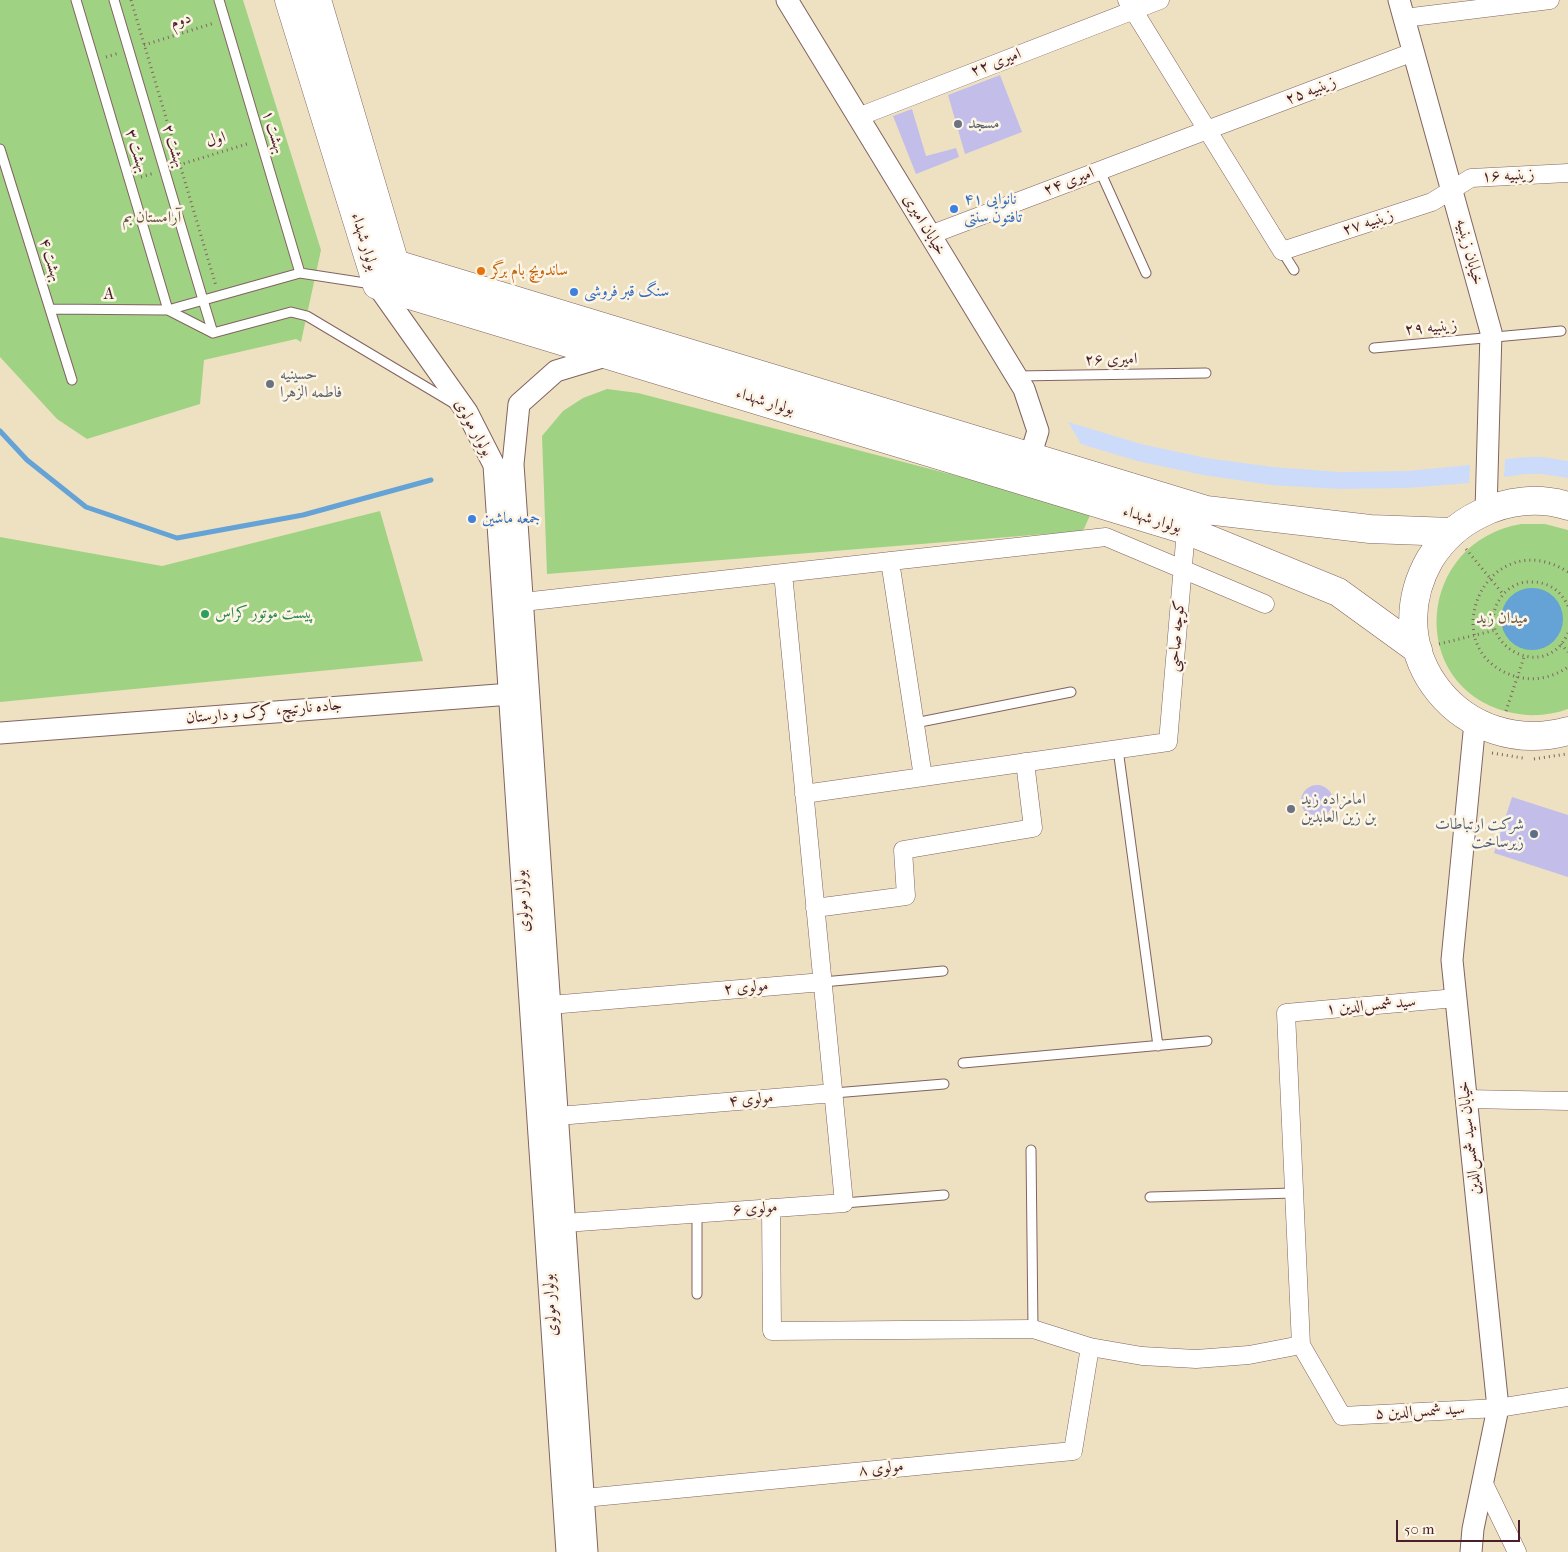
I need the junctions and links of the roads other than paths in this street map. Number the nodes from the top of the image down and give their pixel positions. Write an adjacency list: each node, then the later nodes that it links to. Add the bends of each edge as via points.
1 (76, 0): 26 (lane, بهشت ۳)
2 (114, 0): 24 (lane, بهشت ۲)
3 (218, 0): 21 (lane, بهشت ۱)
4 (289, 0): 23 (main road, بولوار شهداء)
5 (317, 0): 35 (main road, بولوار شهداء, via 395,264)
6 (787, 0): 12 (street, خیابان امیری)
7 (1160, 0): 9 (street, امیری ۲۲)
8 (1550, 0): 10 (street)
9 (1131, 5): 12 (street, امیری ۲۲); 13 (street)
10 (1402, 9): 11 (street, خیابان زینبیه)
11 (1414, 52): 13 (street, زینبیه ۲۵); 17 (street, خیابان زینبیه)
12 (858, 117): 18 (street, خیابان امیری)
13 (1208, 130): 15 (street, امیری ۲۴); 19 (street)
14 (0, 149): 25 (lane, بهشت ۴)
15 (1100, 170): 18 (street, امیری ۲۴); 22 (lane)
16 (1568, 173): 17 (street, زینبیه ۱۶, via 1471,178)
17 (1452, 190): 19 (street, زینبیه ۲۷, via 1432,202); 29 (street, خیابان زینبیه)
18 (930, 235): 33 (street, خیابان امیری)
19 (1282, 251): 20 (lane)
20 (1294, 270)
21 (300, 273): 23 (lane); 24 (lane)
22 (1146, 273)
23 (377, 285): 31 (main road, بولوار شهداء); 36 (street, بولوار مولوی)
24 (203, 300): 26 (lane); 28 (lane, بهشت ۲)
25 (50, 309): 26 (lane, A); 34 (lane, بهشت ۴)
26 (168, 310): 28 (lane)
27 (1561, 331): 29 (lane, زینبیه ۲۹)
28 (213, 333): 36 (lane, via 291,312 307,316)
29 (1491, 338): 30 (lane, زینبیه ۲۹); 41 (street, خیابان زینبیه)
30 (1374, 348)
31 (609, 355): 35 (main road, بولوار شهداء); 38 (street, بولوار مولوی, via 556,371 519,404)
32 (1206, 373): 33 (lane, امیری ۲۶)
33 (1017, 376): 37 (street, خیابان امیری, via 1038,431)
34 (72, 380)
35 (812, 404): 37 (main road, بولوار شهداء); 39 (main road, بولوار شهداء)
36 (467, 412): 38 (street, بولوار مولوی)
37 (1030, 456): 44 (main road, بولوار شهداء, via 1206,510 1370,529)
38 (504, 465): 48 (street, بولوار مولوی); 52 (street, بولوار مولوی)
39 (1108, 506): 42 (main road, بولوار شهداء); 43 (street)
40 (1568, 506): 41 (main road, via 1523,501)
41 (1486, 511): 44 (main road, via 1462,524)
42 (1186, 530): 46 (street, کوچه صاحبی); 50 (main road, بولوار شهداء, via 1338,592)
43 (1106, 537): 45 (street); 46 (street)
44 (1463, 545): 50 (main road, via 1434,554 1421,579 1415,607 1415,629)
45 (890, 561): 47 (street); 53 (street)
46 (1183, 570): 49 (street); 57 (street, کوچه صاحبی, via 1168,742)
47 (782, 573): 48 (street); 60 (street)
48 (523, 602): 52 (street, بولوار مولوی)
49 (1264, 604)
50 (1434, 646): 55 (main road, via 1428,675)
51 (1072, 692): 53 (lane)
52 (519, 693): 54 (street, جاده نارتیچ، کرک و دارستان); 65 (street, بولوار مولوی); 86 (street, بولوار مولوی)
53 (915, 723): 59 (street)
54 (0, 733)
55 (1474, 734): 56 (main road, via 1500,732); 64 (street, خیابان سید شمس‌الدین, via 1452,960)
56 (1565, 740)
57 (1118, 749): 58 (street); 67 (lane)
58 (1025, 762): 59 (street); 61 (street, via 1033,828 904,850 906,896)
59 (923, 777): 60 (street)
60 (804, 794): 61 (street)
61 (815, 908): 63 (street)
62 (943, 971): 63 (lane, مولوی ۲)
63 (823, 982): 65 (street, مولوی ۲); 70 (street)
64 (1456, 998): 71 (street, خیابان سید شمس‌الدین); 75 (street, سید شمس‌الدین ۱, via 1286,1013)
65 (550, 1005): 73 (street, بولوار مولوی)
66 (1207, 1041): 67 (lane)
67 (1158, 1046): 68 (lane)
68 (963, 1063)
69 (944, 1084): 70 (lane, مولوی ۴)
70 (834, 1093): 73 (street, مولوی ۴); 78 (street)
71 (1466, 1100): 72 (street); 88 (street, خیابان سید شمس‌الدین)
72 (1568, 1100)
73 (558, 1116): 81 (street, بولوار مولوی)
74 (1031, 1150): 83 (lane)
75 (1294, 1192): 77 (lane); 84 (street)
76 (944, 1195): 78 (lane, مولوی ۶)
77 (1150, 1197)
78 (844, 1203): 79 (street, مولوی ۶)
79 (771, 1208): 80 (street, مولوی ۶); 83 (street, via 772,1331)
80 (696, 1213): 81 (street, مولوی ۶); 82 (lane)
81 (565, 1223): 86 (street, بولوار مولوی)
82 (697, 1294)
83 (1033, 1329): 85 (street)
84 (1301, 1345): 85 (street, via 1249,1355 1196,1359 1142,1356); 88 (street, سید شمس‌الدین ۵, via 1342,1416)
85 (1090, 1347): 90 (street, مولوی ۸, via 1073,1451)
86 (564, 1361): 90 (street, بولوار مولوی); 91 (street, بولوار مولوی)
87 (1568, 1396): 88 (street, سید شمس‌الدین ۵)
88 (1498, 1408): 89 (street, خیابان سید شمس‌الدین)
89 (1483, 1482): 93 (street, خیابان سید شمس‌الدین); 94 (street)
90 (584, 1498): 92 (street, بولوار مولوی)
91 (567, 1552)
92 (587, 1552)
93 (1471, 1552)
94 (1516, 1552)

